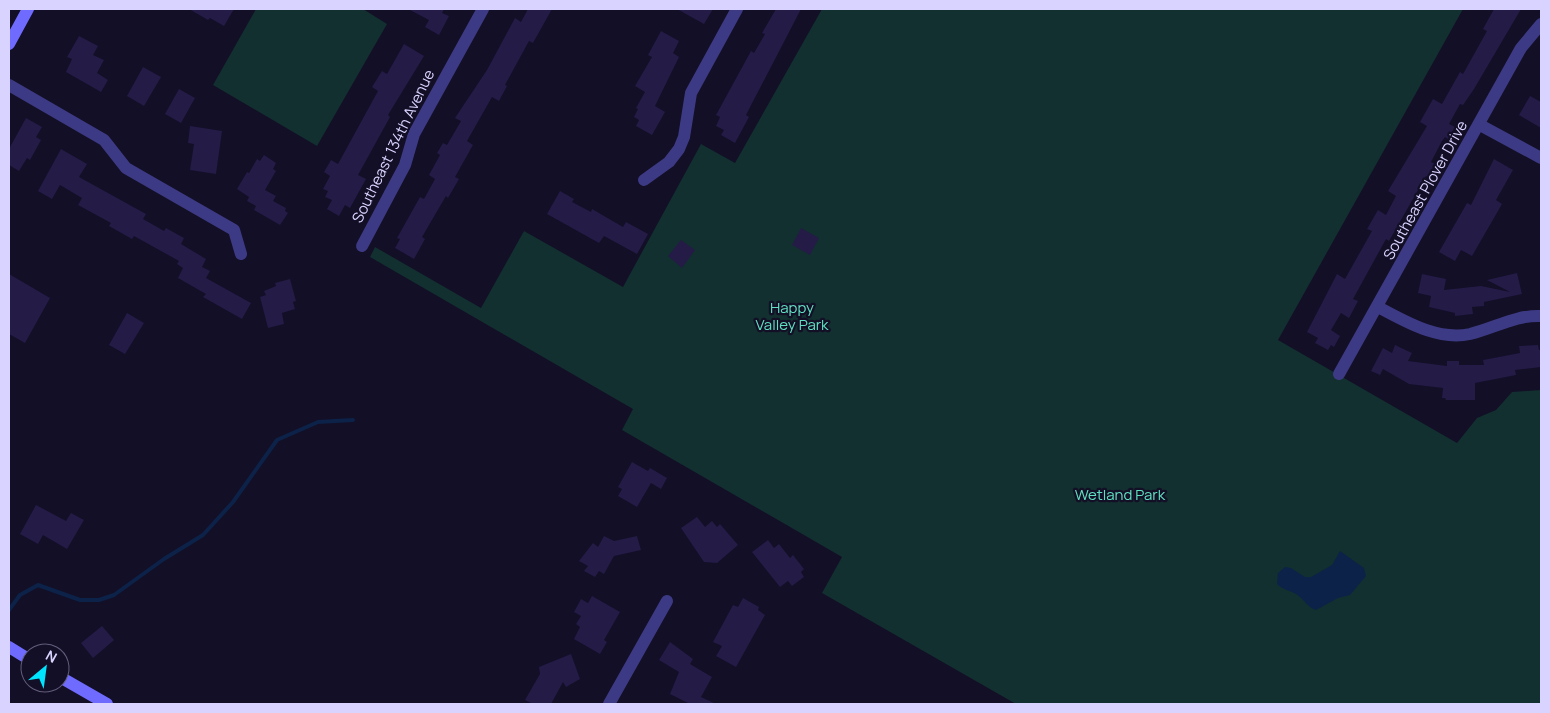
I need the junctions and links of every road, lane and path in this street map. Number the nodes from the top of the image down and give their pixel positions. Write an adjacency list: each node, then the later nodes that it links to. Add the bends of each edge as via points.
1 (28, 9): 5 (main road)
2 (483, 9): 10 (street, Southeast 134th Avenue, via 414,134 405,165)
3 (737, 9): 9 (street, via 691,93 679,149 669,162)
4 (1541, 24): 7 (street, Southeast Plover Drive, via 1521,48)
5 (9, 44)
6 (9, 86): 11 (street, via 104,140 126,168 234,230)
7 (1480, 125): 8 (street); 12 (street, Southeast Plover Drive)
8 (1541, 158)
9 (644, 180)
10 (362, 246)
11 (241, 254)
12 (1378, 307): 13 (street, via 1411,325 1441,334 1468,334 1516,317); 14 (street, Southeast Plover Drive)
13 (1541, 316)
14 (1339, 374)
15 (668, 601): 20 (street)
16 (9, 647): 17 (main road)
17 (20, 654)
18 (70, 683): 19 (main road)
19 (107, 704)
20 (609, 704)

